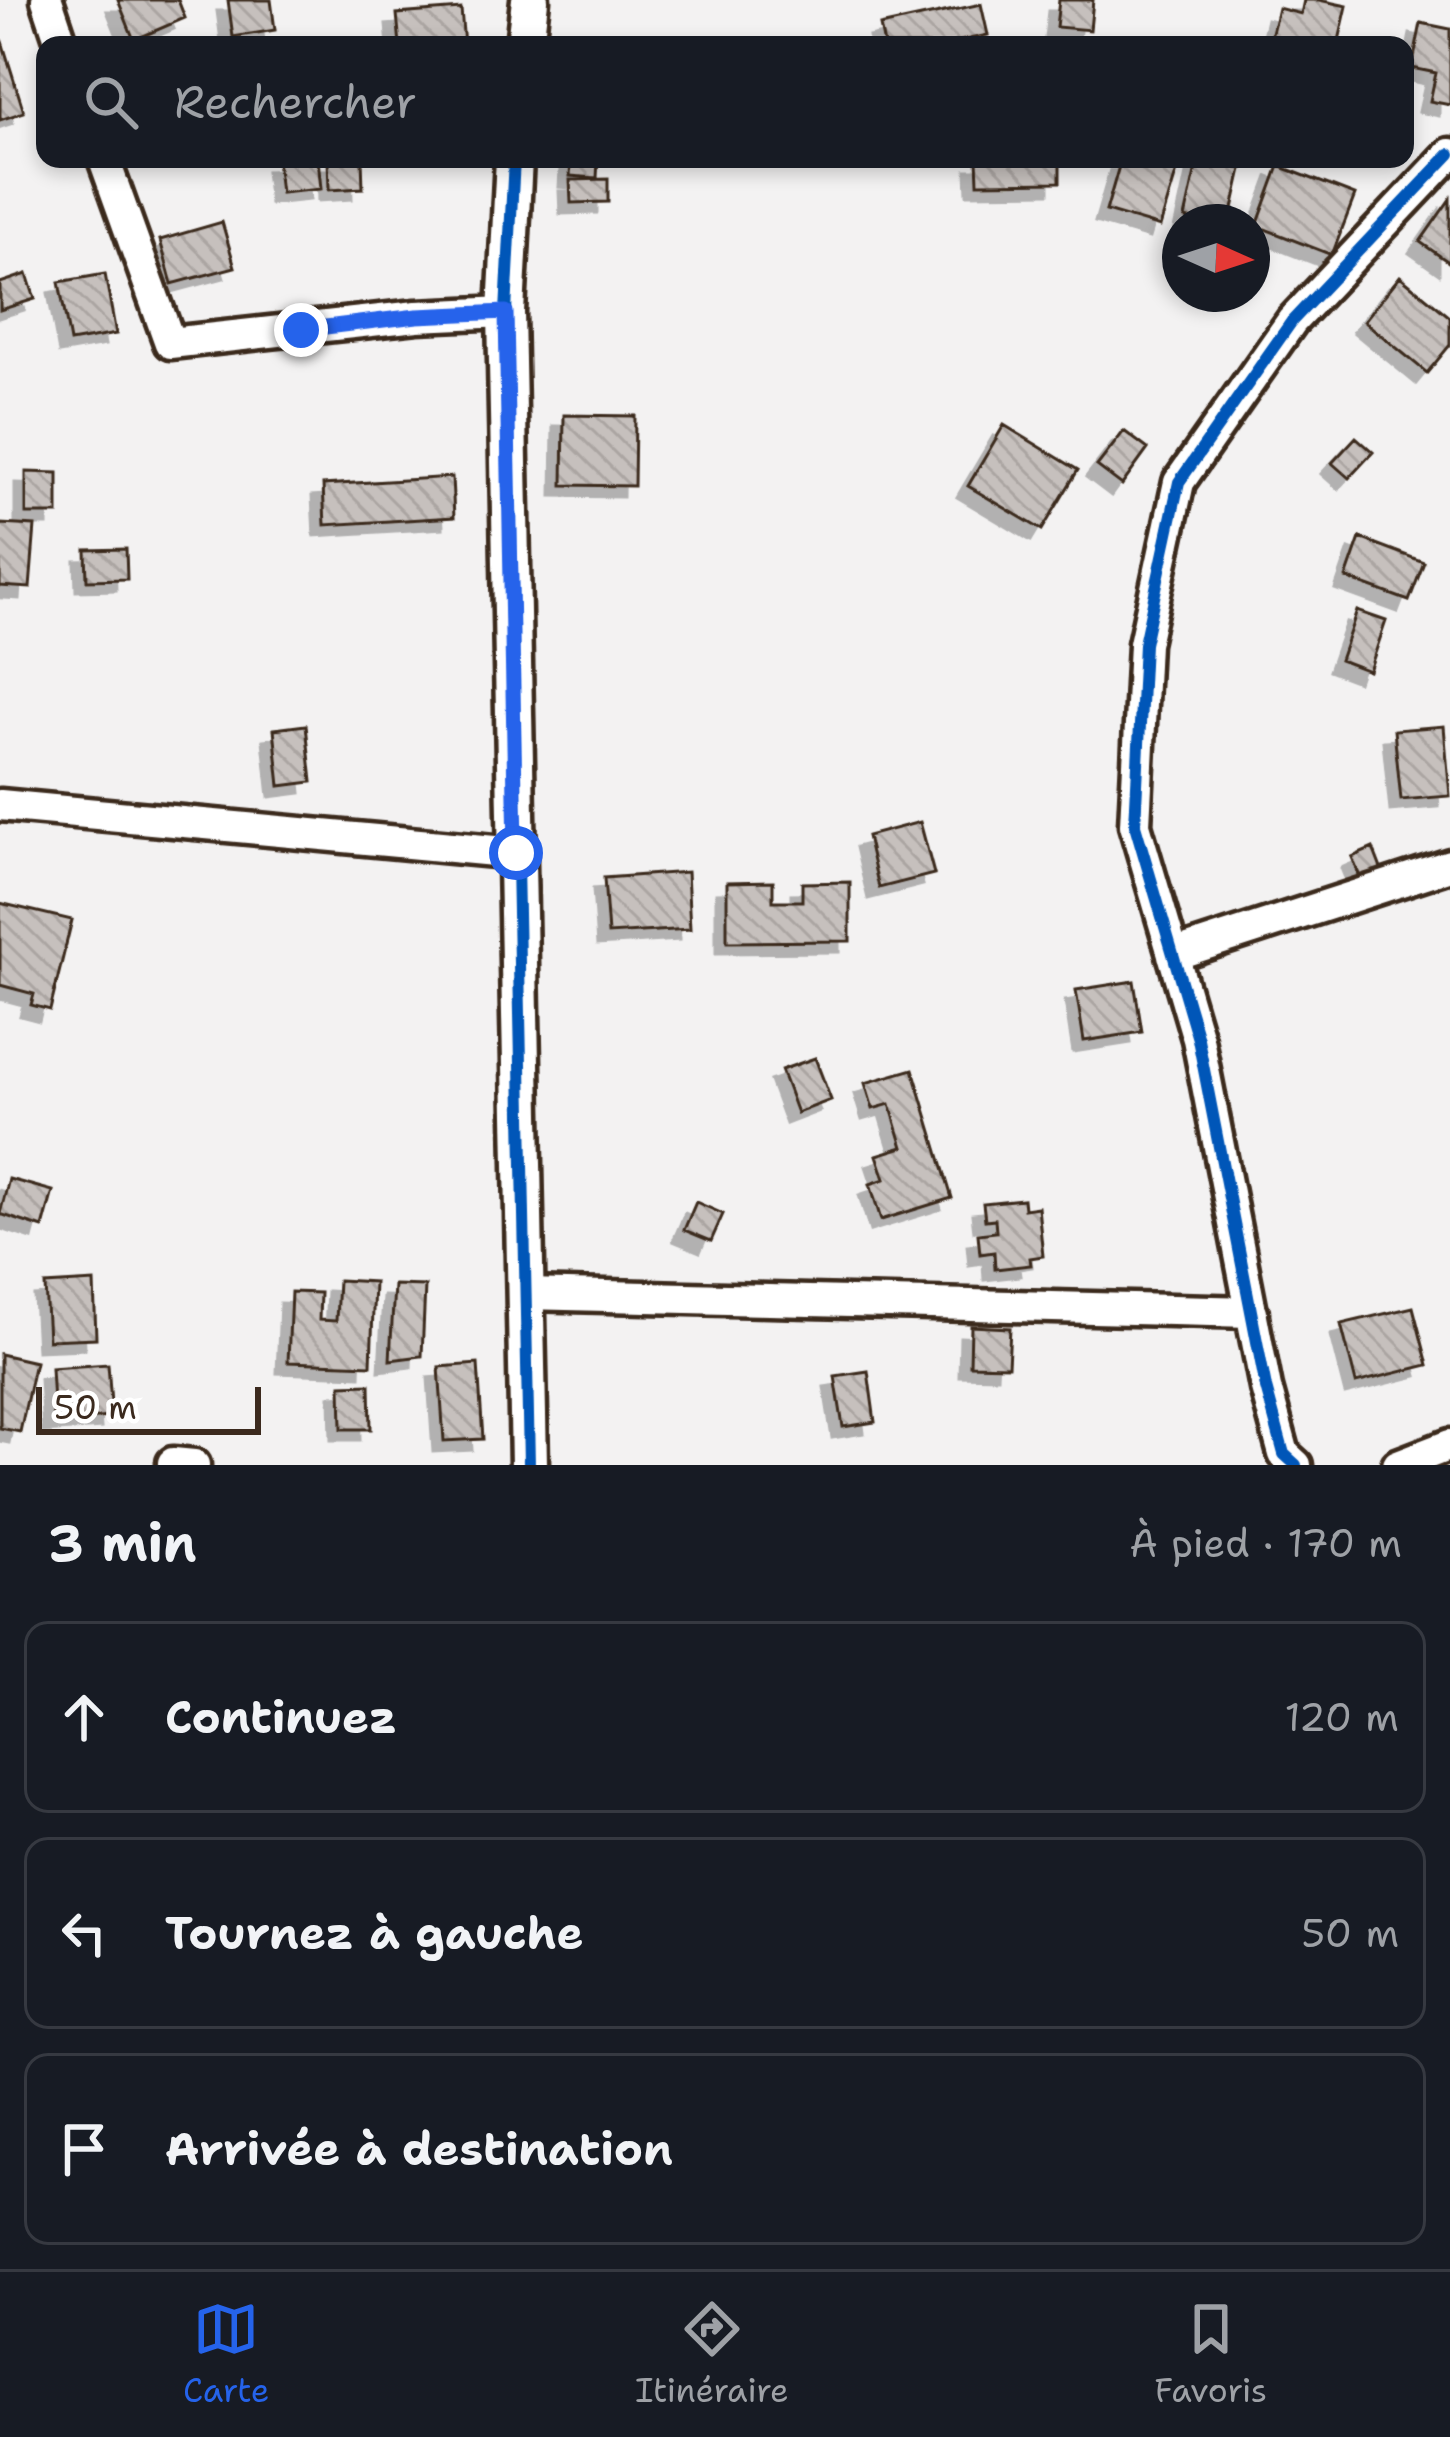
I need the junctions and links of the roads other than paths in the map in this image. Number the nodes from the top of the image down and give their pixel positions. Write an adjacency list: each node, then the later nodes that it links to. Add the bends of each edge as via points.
1 (46, 0): 3 (street)
2 (530, 0): 4 (street)
3 (59, 36)
4 (526, 36)
5 (1450, 154): 12 (street, via 1292,321 1179,482 1144,644 1135,825)
6 (107, 168): 8 (street, via 170,343)
7 (514, 168): 8 (street)
8 (506, 312): 10 (street)
9 (0, 805): 10 (street)
10 (516, 853): 13 (street)
11 (1450, 865): 12 (street)
12 (1173, 955): 14 (street, via 1198,1039)
13 (526, 1294): 14 (street); 16 (street)
14 (1252, 1312): 17 (street, via 1284,1454)
15 (1450, 1445): 18 (street)
16 (529, 1465)
17 (1296, 1465)
18 (1398, 1465)

